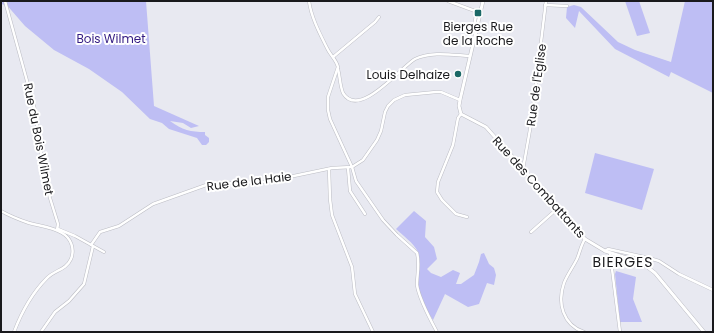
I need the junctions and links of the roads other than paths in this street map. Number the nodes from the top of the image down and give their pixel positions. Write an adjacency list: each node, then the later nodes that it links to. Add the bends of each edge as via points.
1 (5, 1): 23 (street, Rue du Bois Wilmet, via 34,102 43,168 58,222)
2 (309, 1): 11 (street, via 312,15)
3 (448, 1): 9 (street, via 475,11)
4 (483, 1): 9 (street)
5 (546, 1): 6 (street, Rue de l'Eglise)
6 (546, 5): 7 (street); 18 (street, Rue de l'Eglise)
7 (567, 6)
8 (379, 17): 11 (street)
9 (476, 29): 10 (street)
10 (470, 56): 12 (street, via 422,56 409,63 372,95 360,101 351,100 344,95); 13 (street)
11 (333, 57): 12 (street)
12 (338, 70): 15 (street, via 328,96 328,110)
13 (460, 100): 14 (street); 15 (street, via 441,92 396,98 386,109 377,140 363,160)
14 (461, 114): 18 (street, Rue des Combattants, via 486,127); 22 (street, via 451,150 439,178 437,192 454,212)
15 (352, 167): 16 (street, Rue de la Haie); 36 (street, via 357,184 378,215 417,253 419,293)
16 (348, 168): 17 (street, Rue de la Haie); 21 (street, via 350,191)
17 (329, 169): 26 (street, Rue de la Haie, via 264,182 209,184 153,204 119,226 100,232); 35 (street, via 332,214 352,267 355,294)
18 (523, 169): 19 (street, Rue des Combattants)
19 (558, 208): 24 (street); 25 (street, Rue des Combattants)
20 (1, 212): 23 (street)
21 (365, 214)
22 (467, 217)
23 (57, 229): 26 (street); 33 (street, via 71,242 71,258 67,265 47,278 29,300)
24 (531, 232)
25 (585, 239): 27 (street, Rue des Combattants); 37 (street, via 564,283 561,297 566,319 573,327)
26 (92, 245): 28 (street); 34 (street, via 84,284 55,312)
27 (605, 251): 29 (street, Rue des Combattants); 30 (street, via 608,249)
28 (104, 252)
29 (610, 253): 31 (street, Rue des Combattants); 38 (street)
30 (649, 258): 31 (street); 32 (street, via 660,261 679,274)
31 (646, 266): 39 (street, Rue des Combattants, via 655,273)
32 (713, 290)
33 (14, 332)
34 (41, 332)
35 (373, 332)
36 (437, 332)
37 (584, 332)
38 (620, 332)
39 (704, 332)

